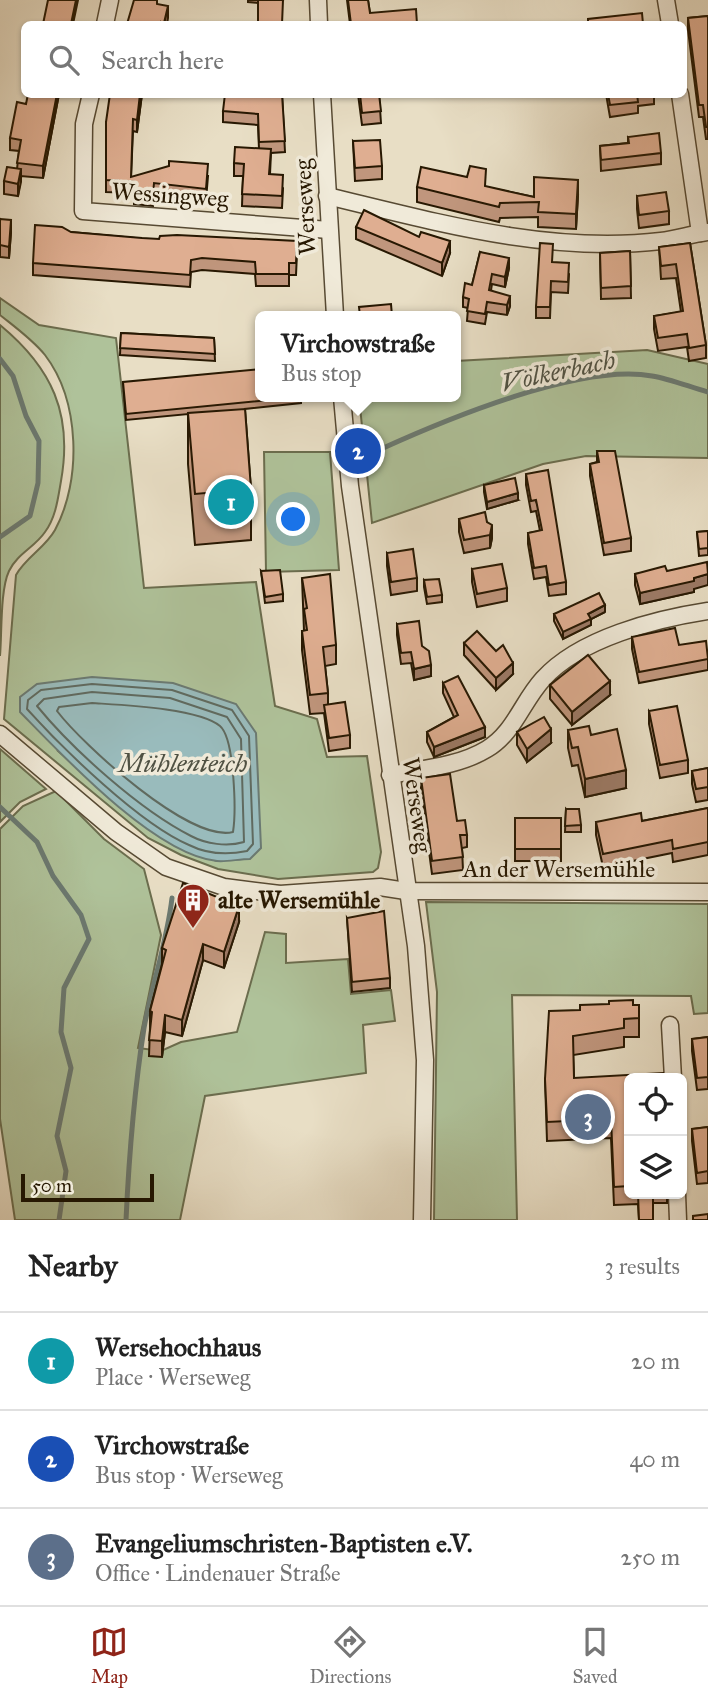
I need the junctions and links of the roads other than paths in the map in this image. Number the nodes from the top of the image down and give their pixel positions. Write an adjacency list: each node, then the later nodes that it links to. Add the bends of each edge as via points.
1 (110, 0): 4 (street)
2 (318, 0): 5 (street)
3 (666, 0): 6 (street)
4 (106, 21)
5 (319, 21)
6 (670, 21)
7 (90, 98): 11 (street, Wessingweg, via 84,124 83,211)
8 (322, 98): 10 (street, Werseweg)
9 (681, 98): 12 (street)
10 (327, 196): 11 (street, Werseweg); 12 (street, via 524,239 660,241)
11 (329, 230): 13 (street, Werseweg)
12 (704, 232)
13 (335, 311)
14 (342, 402): 17 (street, Werseweg)
15 (708, 611): 17 (street, via 672,617 591,646 544,677 524,702 508,734 486,750 454,763)
16 (0, 734): 18 (street, An der Wersemühle, via 116,832 166,867 224,887 281,894 380,887)
17 (390, 775): 18 (street, Werseweg)
18 (406, 891): 19 (street, An der Wersemühle); 23 (street, Werseweg, via 416,946 425,1060)
19 (708, 892)
20 (670, 1025): 21 (street)
21 (673, 1073)
22 (677, 1199): 24 (street)
23 (422, 1220)
24 (678, 1220)

